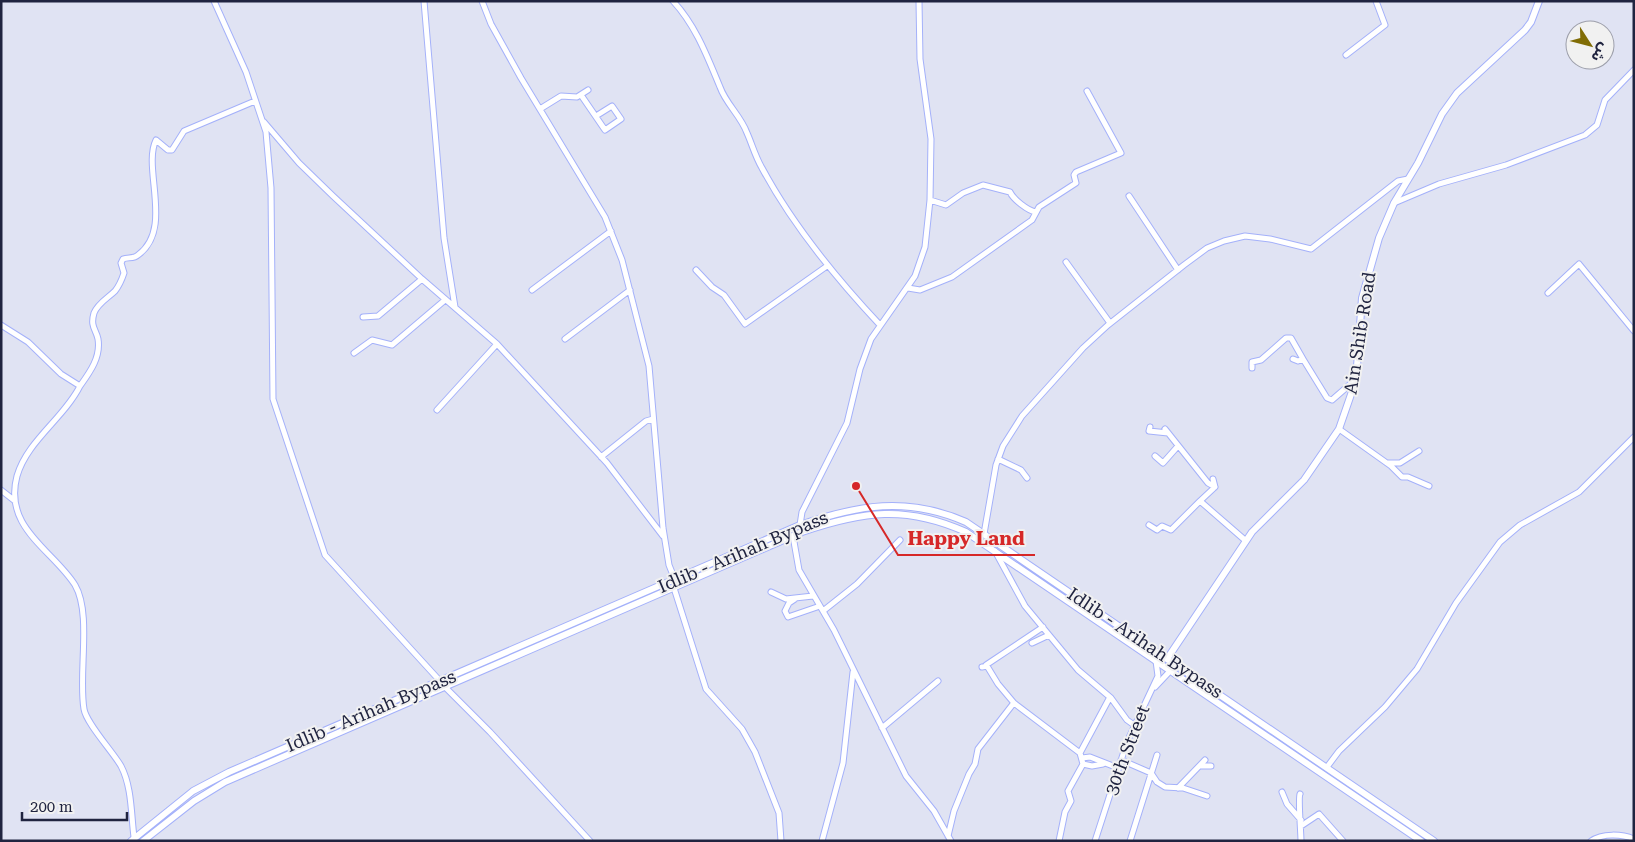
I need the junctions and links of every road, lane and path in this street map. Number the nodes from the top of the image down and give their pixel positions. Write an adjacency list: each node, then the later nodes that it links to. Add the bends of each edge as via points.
1 (224, 1): 8 (street)
2 (424, 1): 34 (street, via 444,238)
3 (482, 1): 15 (street, via 495,31)
4 (673, 1): 25 (street, via 698,37 716,73 720,89 747,132 762,169)
5 (919, 1): 20 (street, via 920,59 931,139)
6 (1376, 1): 9 (street, via 1385,26)
7 (1538, 1): 18 (main road, Ain Shib Road, via 1525,30 1474,76 1442,114)
8 (216, 4): 14 (street)
9 (1346, 55)
10 (1634, 70): 21 (street, via 1605,100 1597,125 1585,134 1506,165 1439,184)
11 (588, 90): 13 (street)
12 (1087, 91): 22 (street, via 1121,153 1076,172 1076,183 1042,204)
13 (581, 95): 15 (street, via 573,98 561,96); 16 (street)
14 (255, 101): 17 (street); 47 (street, via 184,131 172,150 156,140 153,158 158,208 152,233 138,255 121,263 124,273 117,289 94,314 92,328 98,338 98,355)
15 (540, 109): 23 (street)
16 (596, 116): 16 (street, via 605,130 621,119 612,106)
17 (261, 119): 28 (street, via 298,163); 91 (street, via 266,132 271,188 273,399 280,425 325,555)
18 (1408, 179): 21 (main road, Ain Shib Road); 27 (street, via 1398,181 1312,249 1245,236 1208,248)
19 (1128, 196): 27 (street)
20 (930, 200): 22 (street, via 946,205 970,190 987,185 1010,192 1014,199); 29 (street, via 922,258)
21 (1394, 203): 46 (main road, Ain Shib Road, via 1376,247 1362,298)
22 (1036, 212): 29 (street, via 1032,220 952,277 920,290)
23 (611, 231): 30 (street); 31 (street)
24 (1066, 262): 36 (street)
25 (828, 266): 26 (street, via 745,324 724,295); 38 (street)
26 (696, 270)
27 (1178, 270): 36 (street)
28 (422, 279): 33 (street); 35 (street, via 378,316)
29 (908, 288): 38 (street)
30 (532, 290)
31 (630, 290): 40 (street); 49 (street, via 649,366)
32 (1548, 293): 39 (street, via 1579,264)
33 (446, 300): 34 (street); 42 (street, via 392,345 372,340)
34 (455, 307): 41 (street)
35 (363, 317)
36 (1110, 323): 57 (street, via 1022,416)
37 (1, 325): 47 (street, via 28,342 61,374)
38 (880, 325): 66 (street, via 860,369 847,423 802,512)
39 (1634, 331)
40 (565, 340)
41 (497, 344): 48 (street); 56 (street)
42 (354, 353)
43 (1293, 358): 44 (street)
44 (1303, 359): 45 (street, via 1291,338 1286,338 1261,360 1252,362); 46 (street, via 1327,398 1332,400)
45 (1252, 368)
46 (1356, 380): 51 (main road, Ain Shib Road)
47 (80, 386): 64 (street, via 30,451 17,476)
48 (437, 410)
49 (653, 419): 56 (street, via 646,421); 70 (street)
50 (1150, 428): 53 (street, via 1166,431)
51 (1339, 429): 58 (street); 72 (main road, Ain Shib Road, via 1304,480)
52 (1634, 437): 106 (street, via 1579,492 1520,525 1500,542 1456,603 1417,669)
53 (1178, 446): 55 (street, via 1163,463); 62 (street)
54 (1419, 451): 58 (street, via 1400,463)
55 (1155, 456)
56 (601, 457): 70 (street)
57 (998, 459): 59 (street, via 1021,470); 68 (street)
58 (1386, 463): 61 (street, via 1402,477)
59 (1027, 478)
60 (1214, 479): 62 (street)
61 (1429, 486)
62 (1215, 487): 65 (street)
63 (1, 490): 64 (street)
64 (15, 501): 115 (street, via 28,532 75,585 84,622 84,712 122,767 128,784)
65 (1200, 501): 67 (street, via 1171,530 1162,526 1157,530); 72 (street)
66 (800, 525): 68 (main road, Idlib - Arihah Bypass, via 868,506 920,506 966,522); 74 (main road, Idlib - Arihah Bypass)
67 (1149, 525)
68 (984, 534): 84 (main road, Idlib - Arihah Bypass)
69 (793, 536): 73 (main road, Idlib - Arihah Bypass, via 838,520 884,513 941,521 966,532); 75 (main road, Idlib - Arihah Bypass); 79 (street, via 799,570)
70 (664, 539): 76 (street)
71 (900, 540): 81 (street, via 863,579)
72 (1246, 541): 86 (main road, Ain Shib Road)
73 (995, 551): 82 (street, via 1017,593); 84 (main road, Idlib - Arihah Bypass)
74 (734, 554): 75 (main road); 76 (main road, Idlib - Arihah Bypass)
75 (736, 561): 77 (main road, Idlib - Arihah Bypass)
76 (675, 580): 90 (main road, Idlib - Arihah Bypass)
77 (674, 588): 90 (main road, Idlib - Arihah Bypass); 119 (street, via 706,690 742,729 755,752 779,813)
78 (771, 592): 80 (street, via 786,599)
79 (813, 596): 80 (street); 81 (street)
80 (795, 599): 81 (street, via 785,611 788,618)
81 (822, 609): 89 (street)
82 (1043, 627): 83 (street); 96 (street, via 984,666)
83 (1050, 635): 85 (street); 94 (street, via 1078,670)
84 (1137, 642): 86 (main road, Idlib - Arihah Bypass); 87 (main road, Idlib - Arihah Bypass)
85 (1032, 643)
86 (1167, 659): 106 (main road, Idlib - Arihah Bypass)
87 (1156, 660): 88 (main road, Idlib - Arihah Bypass); 95 (street, 30th Street, via 1158,676)
88 (1171, 670): 95 (street); 126 (main road, Idlib - Arihah Bypass)
89 (853, 671): 98 (street); 120 (street, via 843,763)
90 (460, 677): 91 (main road, Idlib - Arihah Bypass); 93 (main road, Idlib - Arihah Bypass)
91 (440, 681): 115 (main road, Idlib - Arihah Bypass, via 228,772 194,791)
92 (938, 681): 98 (street)
93 (445, 687): 117 (main road, Idlib - Arihah Bypass, via 225,782 194,801); 118 (street)
94 (1110, 697): 97 (street); 100 (street)
95 (1147, 698): 97 (street, 30th Street)
96 (1014, 703): 100 (street); 114 (street, via 978,749 975,764 954,810)
97 (1134, 725): 101 (street, 30th Street)
98 (882, 728): 114 (street, via 906,776 934,811)
99 (1157, 755): 108 (street)
100 (1082, 758): 103 (street, via 1095,758); 103 (street, via 1092,766); 121 (street, via 1068,791 1071,801 1065,812)
101 (1121, 760): 107 (street, 30th Street); 108 (street)
102 (1205, 760): 104 (street)
103 (1103, 764): 107 (street)
104 (1201, 766): 105 (street); 109 (street)
105 (1211, 766)
106 (1327, 766): 127 (main road, Idlib - Arihah Bypass)
107 (1118, 768): 122 (street, 30th Street)
108 (1151, 772): 109 (street, via 1165,787); 123 (street)
109 (1178, 788): 112 (street)
110 (1282, 792): 113 (street)
111 (1300, 794): 113 (street)
112 (1207, 796)
113 (1301, 824): 124 (street); 125 (street, via 1319,814)
114 (950, 838)
115 (132, 839)
116 (1634, 839): 128 (street, via 1601,836)
117 (143, 841)
118 (590, 841)
119 (782, 841)
120 (822, 841)
121 (1059, 841)
122 (1095, 841)
123 (1130, 841)
124 (1301, 841)
125 (1343, 841)
126 (1421, 841)
127 (1434, 841)
128 (1591, 841)

